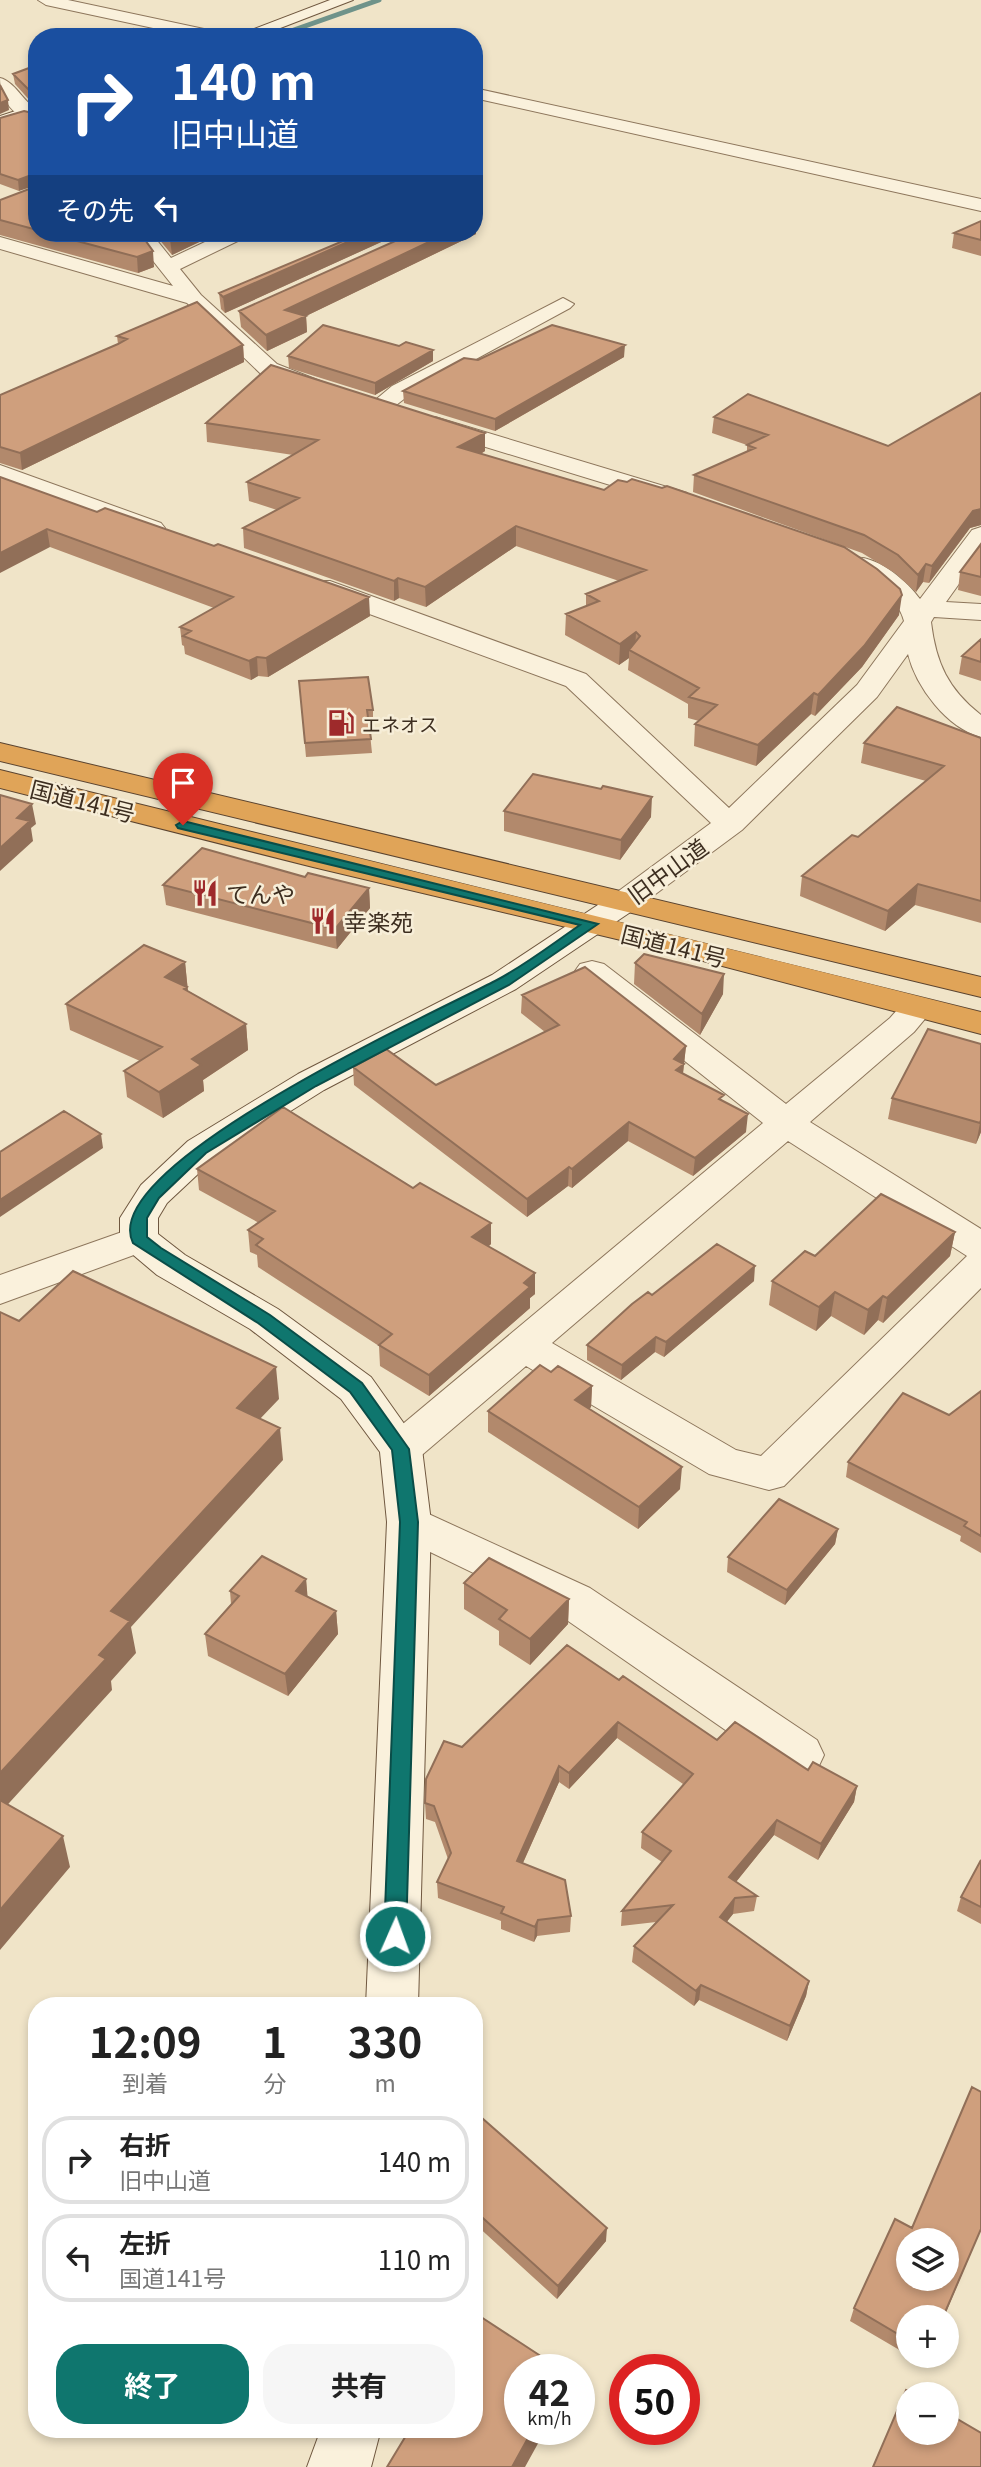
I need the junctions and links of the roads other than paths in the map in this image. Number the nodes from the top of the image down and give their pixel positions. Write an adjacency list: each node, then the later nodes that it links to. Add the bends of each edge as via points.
1 (46, 0): 3 (street)
2 (345, 0): 4 (street)
3 (176, 28)
4 (266, 28)
5 (0, 83): 7 (street, via 13,101)
6 (483, 95): 10 (street)
7 (28, 110)
8 (28, 114): 9 (street)
9 (0, 121)
10 (981, 205)
11 (148, 242): 14 (street)
12 (220, 242): 14 (street)
13 (0, 243): 15 (street)
14 (168, 267): 15 (street)
15 (194, 299): 18 (street)
16 (564, 303): 19 (street, via 400,391)
17 (245, 314): 18 (street)
18 (221, 325): 19 (street, via 281,376)
19 (379, 407): 21 (street)
20 (0, 471): 23 (street)
21 (703, 506)
22 (981, 535): 27 (street, 旧中山道)
23 (182, 538)
24 (843, 556): 27 (street, via 885,581)
25 (299, 580): 31 (street, via 576,680)
26 (981, 612): 27 (street)
27 (922, 615): 28 (street, via 920,649 939,693); 31 (street, 旧中山道, via 867,691)
28 (981, 728)
29 (0, 752): 32 (highway, 国道141号)
30 (0, 779): 33 (highway, 国道141号)
31 (730, 823): 32 (street, 旧中山道)
32 (627, 900): 33 (street, 旧中山道); 35 (highway, 国道141号)
33 (591, 924): 36 (highway, 国道141号); 39 (street, 旧中山道, via 504,982 311,1083 201,1150 154,1194 139,1218)
34 (592, 971): 38 (street)
35 (981, 987)
36 (917, 1007): 37 (highway, 国道141号); 38 (street)
37 (981, 1023)
38 (788, 1124): 40 (street); 43 (street)
39 (139, 1239): 42 (street); 44 (street, via 172,1265 264,1319 356,1388)
40 (981, 1247)
41 (981, 1265): 43 (street, via 768,1474 724,1463)
42 (0, 1290)
43 (523, 1345): 44 (street)
44 (401, 1449): 45 (street)
45 (409, 1522): 46 (street, via 573,1601); 47 (street)
46 (800, 1755)
47 (392, 1997)
48 (349, 2438): 49 (street)
49 (338, 2467)

